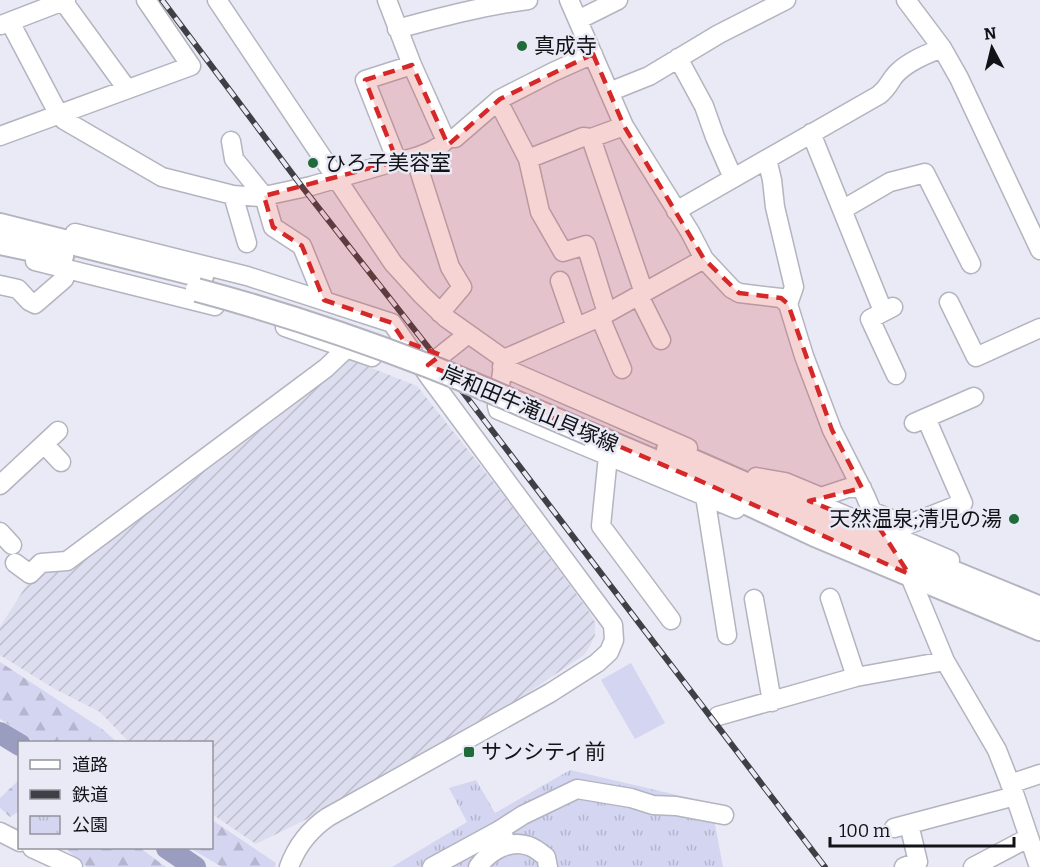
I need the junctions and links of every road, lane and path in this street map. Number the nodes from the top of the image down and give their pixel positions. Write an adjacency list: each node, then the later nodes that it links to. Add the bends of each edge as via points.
1 (217, 0): 32 (street)
2 (387, 0): 12 (street)
3 (528, 0): 12 (street, via 495,4)
4 (569, 0): 10 (street)
5 (618, 0): 10 (street)
6 (786, 0): 15 (street)
7 (906, 0): 13 (street)
8 (65, 1): 11 (street); 17 (street)
9 (152, 2): 17 (street, via 191,66)
10 (578, 20): 14 (street)
11 (5, 24): 20 (street)
12 (397, 29): 16 (street)
13 (942, 48): 22 (street, via 905,66 889,87); 41 (street)
14 (593, 54): 18 (street); 19 (street)
15 (678, 58): 18 (street, via 649,76); 31 (street, via 704,106)
16 (412, 65): 24 (street); 30 (street, via 365,80)
17 (127, 89): 20 (street)
18 (609, 92): 21 (street)
19 (498, 101): 24 (street, via 455,138); 28 (street)
20 (59, 115): 23 (street); 33 (street, via 157,175)
21 (624, 126): 25 (street); 36 (street)
22 (811, 133): 29 (street); 35 (street)
23 (0, 136)
24 (447, 138): 27 (street, via 444,144)
25 (591, 138): 28 (street, via 583,137); 48 (street)
26 (231, 141): 34 (street, via 234,159 242,160)
27 (416, 157): 30 (street); 52 (street, via 450,267 462,287)
28 (528, 159): 54 (street, via 540,212 563,252 586,245)
29 (767, 159): 31 (street); 51 (street, via 794,286)
30 (397, 161): 32 (street)
31 (733, 178): 36 (street)
32 (336, 179): 34 (street); 52 (street, via 393,262)
33 (233, 195): 34 (street); 39 (street)
34 (264, 196): 49 (street, via 273,227 302,246)
35 (842, 210): 43 (street, via 890,182 925,173); 63 (street, via 888,309 870,319)
36 (676, 211): 42 (street)
37 (0, 219): 49 (street, via 56,228 193,261)
38 (0, 225): 46 (main road, 岸和田牛滝山貝塚線)
39 (247, 243)
40 (9, 245): 44 (street, via 32,260); 46 (main road, 岸和田牛滝山貝塚線)
41 (1040, 250)
42 (704, 259): 48 (street); 51 (street, via 739,293 781,298)
43 (971, 264)
44 (68, 269): 47 (street, via 64,279 35,304 18,289); 59 (street, via 262,319)
45 (560, 281): 55 (street)
46 (199, 283): 73 (main road, 岸和田牛滝山貝塚線, bridge, via 375,345)
47 (0, 285)
48 (641, 295): 54 (street); 58 (street)
49 (324, 300): 53 (street)
50 (949, 302): 56 (street, via 976,357)
51 (788, 304): 71 (street, via 832,430)
52 (440, 313): 57 (street)
53 (367, 315): 59 (street); 62 (street, via 392,323)
54 (603, 315): 55 (street); 61 (street)
55 (576, 327): 60 (street)
56 (1040, 328)
57 (468, 334): 60 (street); 62 (street)
58 (661, 340)
59 (351, 349): 62 (street); 74 (street, via 66,561 41,563 30,574)
60 (503, 363): 67 (street, via 498,411); 69 (street)
61 (622, 369)
62 (427, 373): 94 (street, via 604,612 613,625 614,640 609,652 597,663 550,693 328,817 298,845)
63 (896, 375)
64 (974, 397): 73 (street, via 920,421 963,503)
65 (58, 431): 66 (street)
66 (44, 444): 68 (street); 70 (street)
67 (608, 456): 72 (street); 79 (street, via 601,526)
68 (61, 462)
69 (756, 477): 71 (street, via 785,482 821,497 848,488); 73 (street)
70 (7, 486)
71 (862, 488): 73 (street)
72 (705, 496): 73 (street, via 758,519); 80 (street)
73 (880, 537): 75 (main road, 岸和田牛滝山貝塚線); 78 (main road, 岸和田牛滝山貝塚線)
74 (8, 541)
75 (909, 574): 78 (main road, 岸和田牛滝山貝塚線); 81 (street)
76 (830, 598): 82 (street)
77 (754, 599): 83 (street)
78 (1039, 615)
79 (671, 620)
80 (727, 635)
81 (945, 661): 82 (street); 86 (street, via 997,750)
82 (856, 677): 83 (street)
83 (772, 702): 84 (street)
84 (718, 716)
85 (1040, 774): 86 (street)
86 (1013, 790): 89 (street); 98 (street, via 902,826 918,862)
87 (724, 815): 90 (street, via 577,789 523,815)
88 (0, 832): 91 (street)
89 (1028, 838): 99 (street); 100 (street)
90 (501, 839): 95 (street); 96 (street); 97 (street, via 530,846 546,857)
91 (18, 841)
92 (34, 849): 93 (street)
93 (73, 867)
94 (290, 867)
95 (432, 867)
96 (478, 867)
97 (548, 867)
98 (904, 867)
99 (973, 867)
100 (1039, 867)

